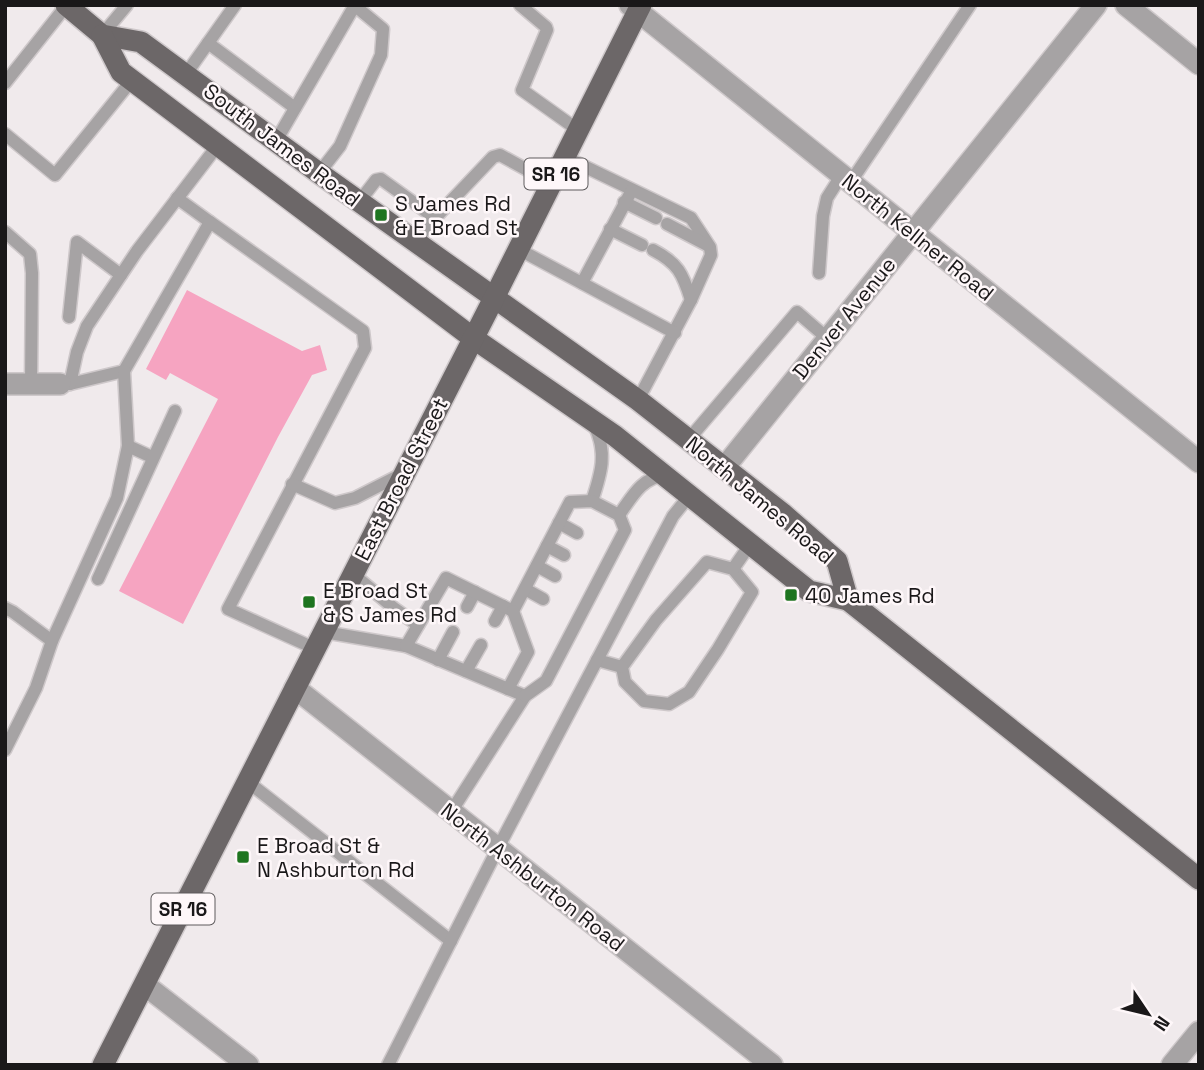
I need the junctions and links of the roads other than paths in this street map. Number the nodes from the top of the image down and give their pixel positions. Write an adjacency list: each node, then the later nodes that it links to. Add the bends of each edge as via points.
1 (66, 5): 10 (main road, South James Road); 15 (lane)
2 (127, 5): 10 (lane)
3 (235, 5): 11 (lane)
4 (355, 5): 16 (lane); 22 (lane, via 383,29 382,55 340,146)
5 (520, 5): 17 (lane, via 547,30 522,90)
6 (970, 5): 23 (lane)
7 (1096, 5): 32 (street, Denver Avenue)
8 (1126, 5): 12 (street)
9 (636, 7): 17 (main road, East Broad Street / SR 16); 23 (street, North Kellner Road)
10 (102, 35): 13 (main road, South James Road, via 141,42); 14 (main road, via 121,72)
11 (208, 43): 13 (lane); 16 (lane)
12 (1199, 64)
13 (186, 74): 19 (main road, South James Road)
14 (132, 80): 18 (lane, via 55,175); 20 (main road)
15 (5, 83)
16 (295, 108): 19 (lane)
17 (578, 130): 21 (main road, East Broad Street / SR 16)
18 (5, 134)
19 (276, 141): 22 (main road, South James Road)
20 (218, 145): 26 (lane); 43 (main road)
21 (565, 157): 24 (main road, East Broad Street / SR 16); 25 (lane)
22 (319, 173): 27 (main road, South James Road)
23 (846, 179): 32 (street, North Kellner Road); 36 (lane, via 827,198)
24 (551, 183): 28 (lane, via 500,155 492,157); 35 (main road, East Broad Street / SR 16)
25 (628, 196): 30 (lane); 34 (lane, via 661,221); 34 (lane, via 691,218)
26 (177, 198): 29 (lane); 37 (lane)
27 (359, 202): 28 (lane, via 376,180 382,180); 33 (main road, South James Road)
28 (435, 218): 33 (lane)
29 (210, 222): 45 (lane); 59 (lane, via 363,331 365,348)
30 (610, 229): 38 (lane); 40 (lane, via 676,264)
31 (5, 232): 47 (lane, via 30,254)
32 (912, 233): 44 (street, Denver Avenue); 55 (street, North Kellner Road)
33 (415, 242): 39 (main road, South James Road)
34 (710, 247): 40 (lane, via 711,255)
35 (519, 249): 38 (lane); 39 (main road, East Broad Street / SR 16)
36 (819, 273)
37 (121, 275): 41 (lane, via 77,242); 48 (lane, via 87,326)
38 (582, 283): 42 (lane)
39 (494, 298): 43 (main road, East Broad Street / SR 16); 49 (main road, North James Road)
40 (691, 300): 42 (lane)
41 (69, 317)
42 (675, 332): 49 (lane)
43 (473, 338): 51 (main road); 57 (main road, East Broad Street / SR 16)
44 (827, 338): 52 (lane, via 796,312); 56 (street, Denver Avenue)
45 (124, 371): 48 (lane); 53 (lane)
46 (5, 384): 47 (street)
47 (32, 384): 48 (street)
48 (65, 384)
49 (638, 400): 52 (main road, North James Road)
50 (174, 411): 54 (lane)
51 (590, 419): 58 (main road); 61 (lane, via 602,444 601,473)
52 (689, 439): 56 (main road, North James Road)
53 (128, 446): 54 (lane); 84 (lane, via 117,498)
54 (152, 457): 72 (lane)
55 (1199, 462)
56 (724, 468): 76 (main road, North James Road, via 837,561)
57 (404, 473): 59 (lane, via 355,498 335,502); 70 (main road, East Broad Street / SR 16)
58 (665, 475): 60 (main road); 62 (lane, via 640,486)
59 (292, 484): 83 (lane, via 228,609)
60 (691, 495): 65 (main road); 88 (lane, via 673,516)
61 (592, 501): 62 (lane); 63 (lane, via 570,502)
62 (619, 515): 93 (lane, via 625,530 596,572 546,681)
63 (559, 523): 64 (lane); 66 (lane)
64 (577, 533)
65 (751, 543): 69 (lane); 76 (main road, via 809,591)
66 (547, 546): 67 (lane); 68 (lane)
67 (564, 555)
68 (537, 566): 71 (lane); 73 (lane)
69 (733, 569): 89 (lane, via 707,562); 89 (lane, via 752,592 689,692 669,704 644,701 625,682)
70 (353, 573): 81 (lane); 83 (main road, East Broad Street / SR 16)
71 (555, 576)
72 (98, 579)
73 (525, 589): 75 (lane); 79 (lane)
74 (475, 592): 77 (lane); 79 (lane); 81 (lane, via 446,578)
75 (543, 599)
76 (848, 600): 98 (main road)
77 (467, 607)
78 (5, 608): 84 (lane)
79 (508, 609): 80 (lane); 92 (lane, via 528,652)
80 (495, 621)
81 (418, 625): 86 (lane)
82 (453, 632): 87 (lane)
83 (320, 640): 86 (lane); 91 (main road, East Broad Street / SR 16)
84 (52, 641): 94 (lane, via 36,688)
85 (481, 645): 90 (lane)
86 (406, 646): 87 (lane)
87 (439, 660): 90 (lane)
88 (597, 660): 89 (lane); 97 (lane)
89 (622, 667)
90 (466, 671): 92 (lane)
91 (295, 688): 95 (main road, East Broad Street / SR 16); 96 (street, North Ashburton Road)
92 (509, 689): 93 (lane)
93 (525, 696): 96 (lane)
94 (5, 750)
95 (248, 782): 99 (lane); 100 (main road, East Broad Street / SR 16)
96 (452, 812): 97 (street, North Ashburton Road)
97 (498, 848): 99 (lane); 105 (street, North Ashburton Road)
98 (1199, 879)
99 (451, 941): 104 (lane)
100 (145, 985): 102 (main road, East Broad Street / SR 16); 103 (street)
101 (1199, 1032): 106 (street)
102 (103, 1065)
103 (247, 1065)
104 (388, 1065)
105 (772, 1065)
106 (1172, 1065)

